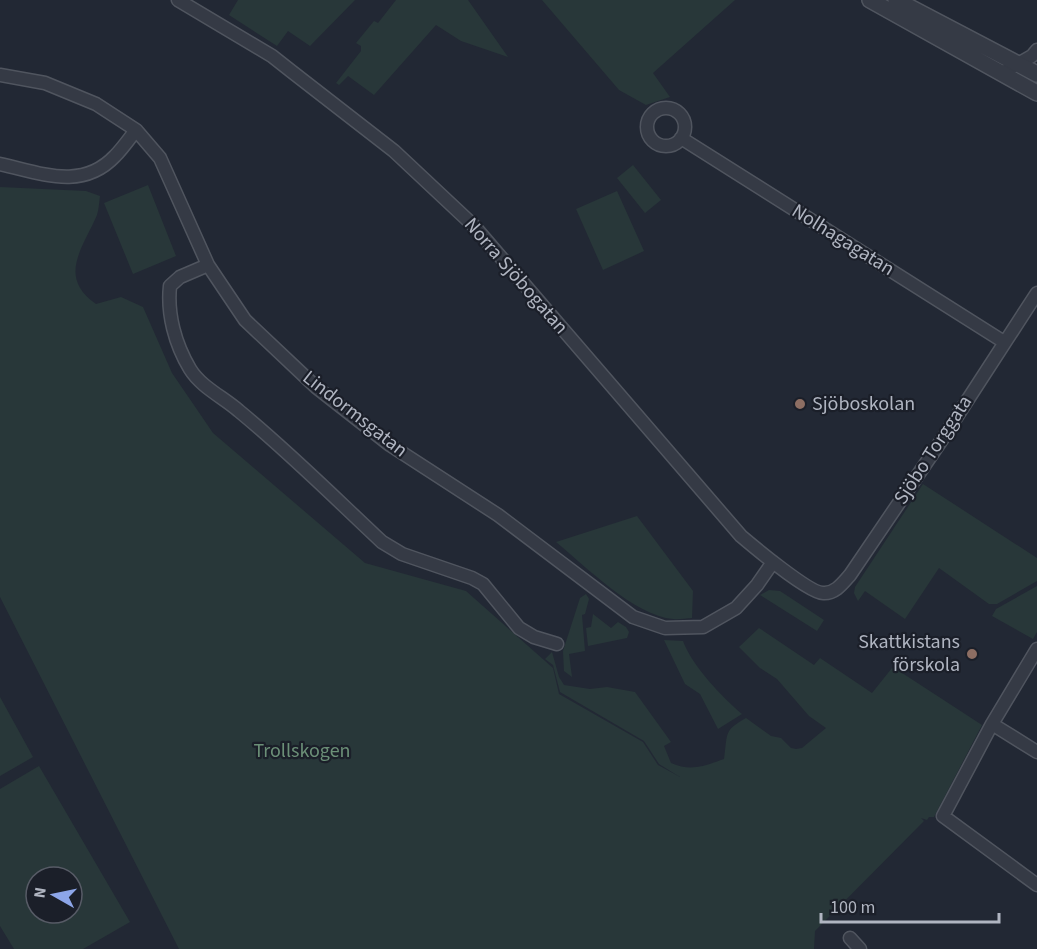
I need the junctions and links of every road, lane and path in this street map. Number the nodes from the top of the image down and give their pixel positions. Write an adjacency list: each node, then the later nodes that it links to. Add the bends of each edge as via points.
1 (178, 0): 16 (street, Norra Sjöbogatan, via 291,70 394,151 474,226 741,536)
2 (870, 0): 6 (street)
3 (896, 0): 5 (street)
4 (1037, 50): 5 (street)
5 (1018, 64): 6 (street); 7 (street)
6 (1002, 73): 9 (street)
7 (1037, 74)
8 (0, 75): 10 (street, Lindormsgatan, via 45,83 96,104)
9 (1037, 93)
10 (136, 130): 12 (street, via 105,165 80,177); 13 (street, Lindormsgatan, via 160,159)
11 (681, 138): 15 (street, Nolhagagatan)
12 (0, 164)
13 (208, 265): 16 (street, Lindormsgatan, via 245,320 316,387 390,445 498,515 633,617 665,628 703,627 736,608); 18 (street, via 170,286 168,303 177,343 191,371 382,542 402,554 483,584 519,628)
14 (1037, 292): 15 (street, Sjöbo Torggata)
15 (1004, 342): 17 (street, Sjöbo Torggata, via 850,575 833,591)
16 (773, 562): 17 (street, Norra Sjöbogatan)
17 (818, 592)
18 (557, 644)
19 (1037, 649): 20 (street)
20 (992, 724): 21 (street); 22 (street, via 943,816)
21 (1037, 752)
22 (1037, 885)
23 (850, 938): 24 (street)
24 (860, 949)

